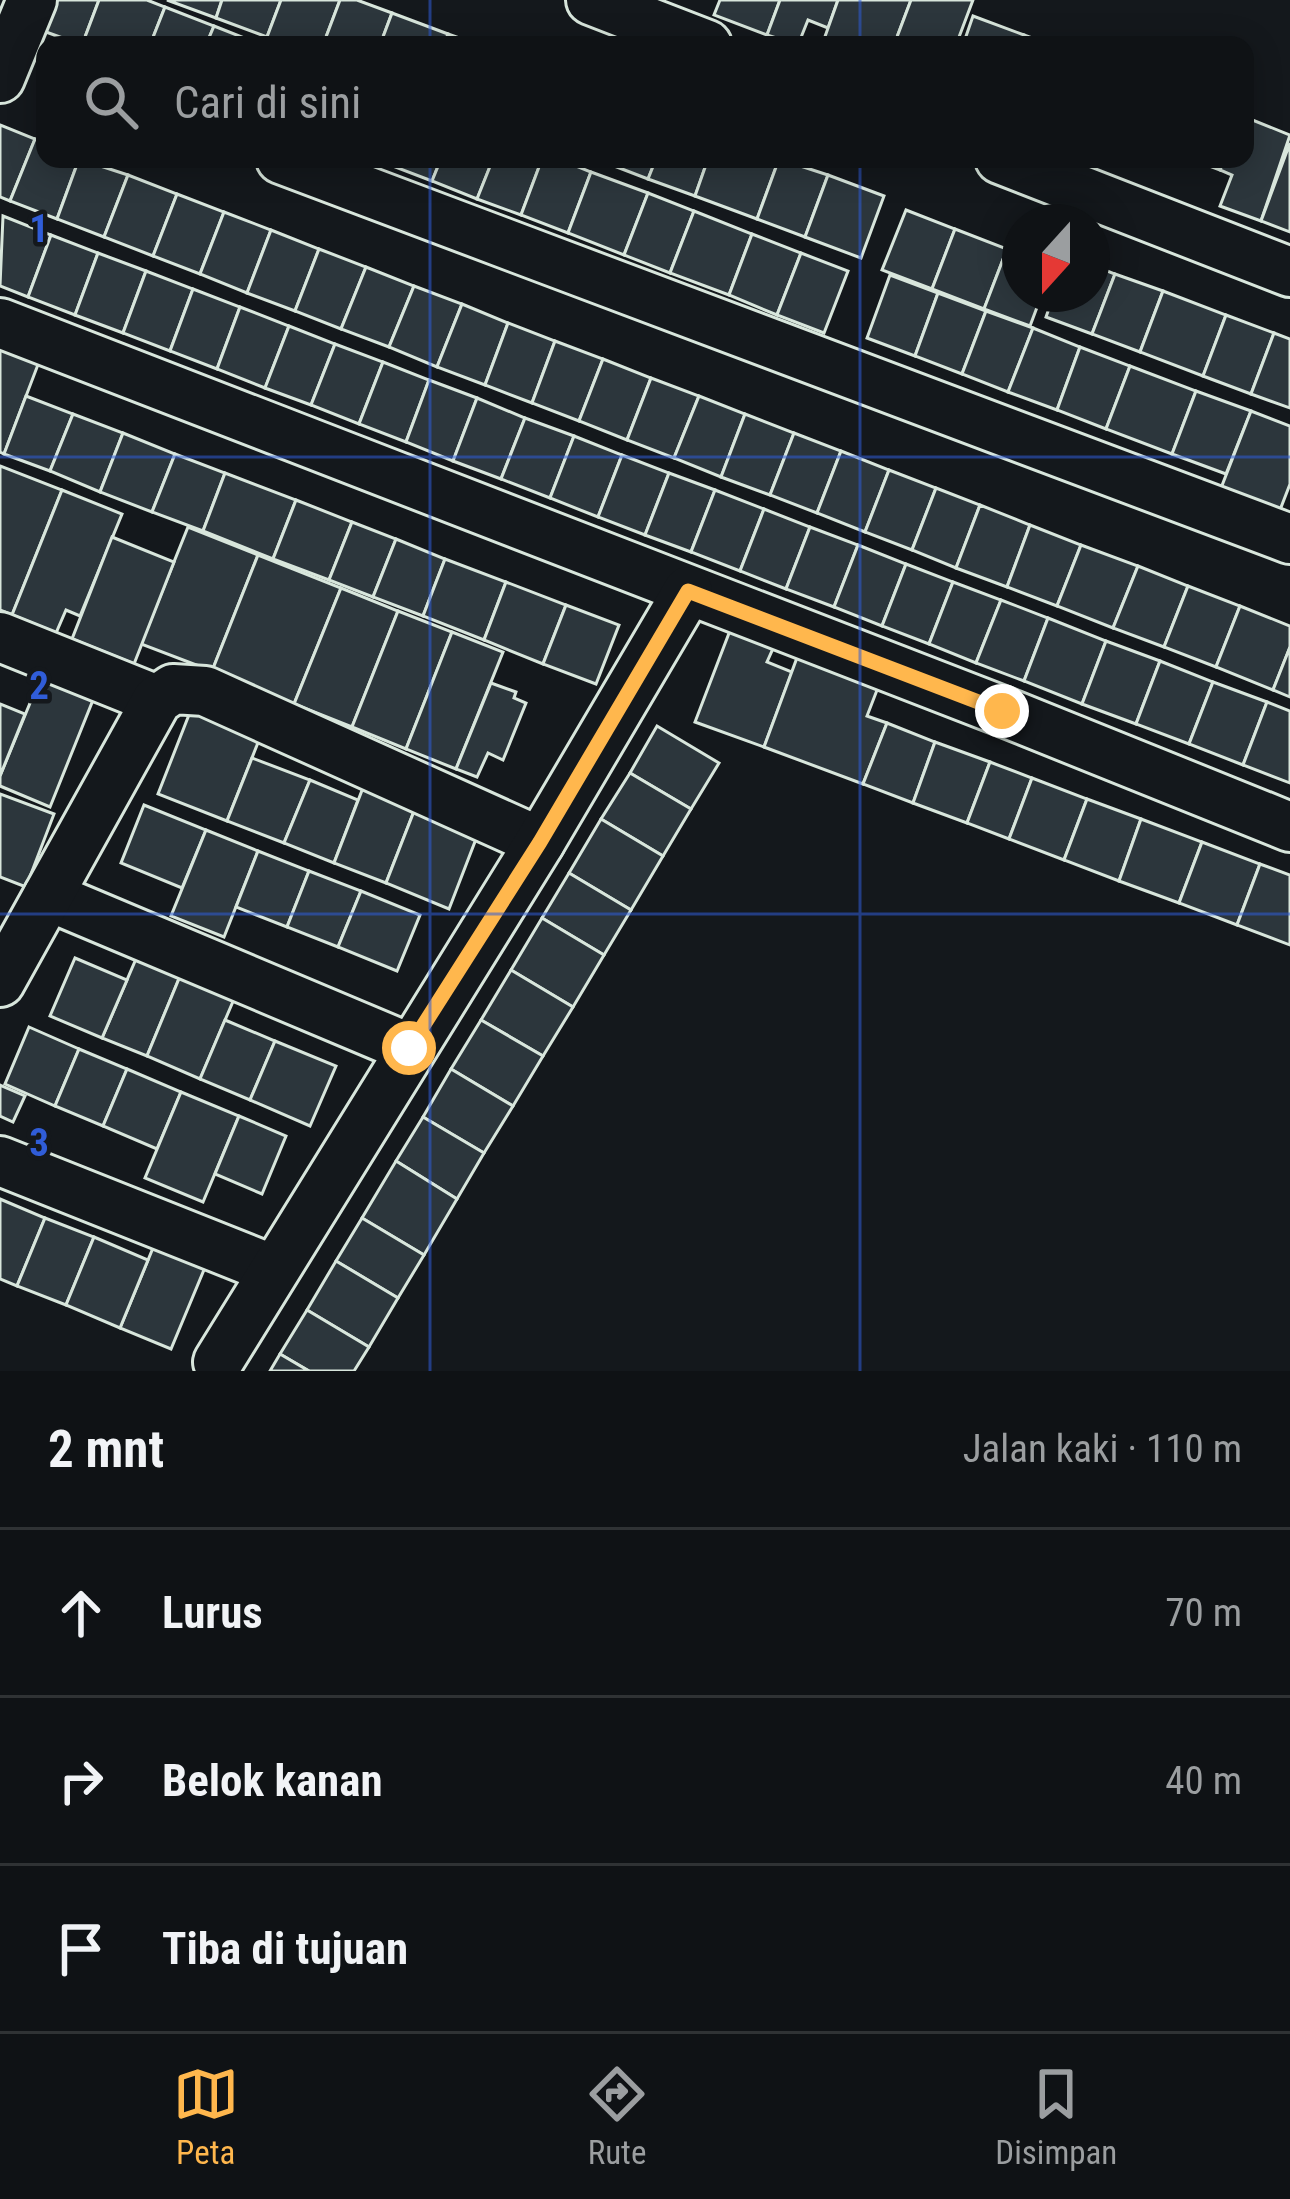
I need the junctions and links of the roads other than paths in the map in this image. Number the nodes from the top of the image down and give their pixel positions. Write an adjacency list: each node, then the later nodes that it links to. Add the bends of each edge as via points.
1 (32, 0): 4 (street)
2 (591, 0): 3 (street)
3 (684, 36)
4 (14, 64)
5 (305, 168): 9 (street)
6 (1023, 168): 7 (street)
7 (1290, 272)
8 (0, 323): 10 (street)
9 (1290, 539)
10 (688, 591): 13 (street); 14 (street)
11 (0, 638): 12 (street)
12 (157, 700): 14 (street, via 173,689 205,691); 15 (street)
13 (1290, 827)
14 (540, 842): 17 (street)
15 (48, 896): 16 (street); 17 (street)
16 (3, 971)
17 (409, 1048): 19 (street)
18 (0, 1161): 19 (street)
19 (274, 1270): 20 (street)
20 (218, 1362)

